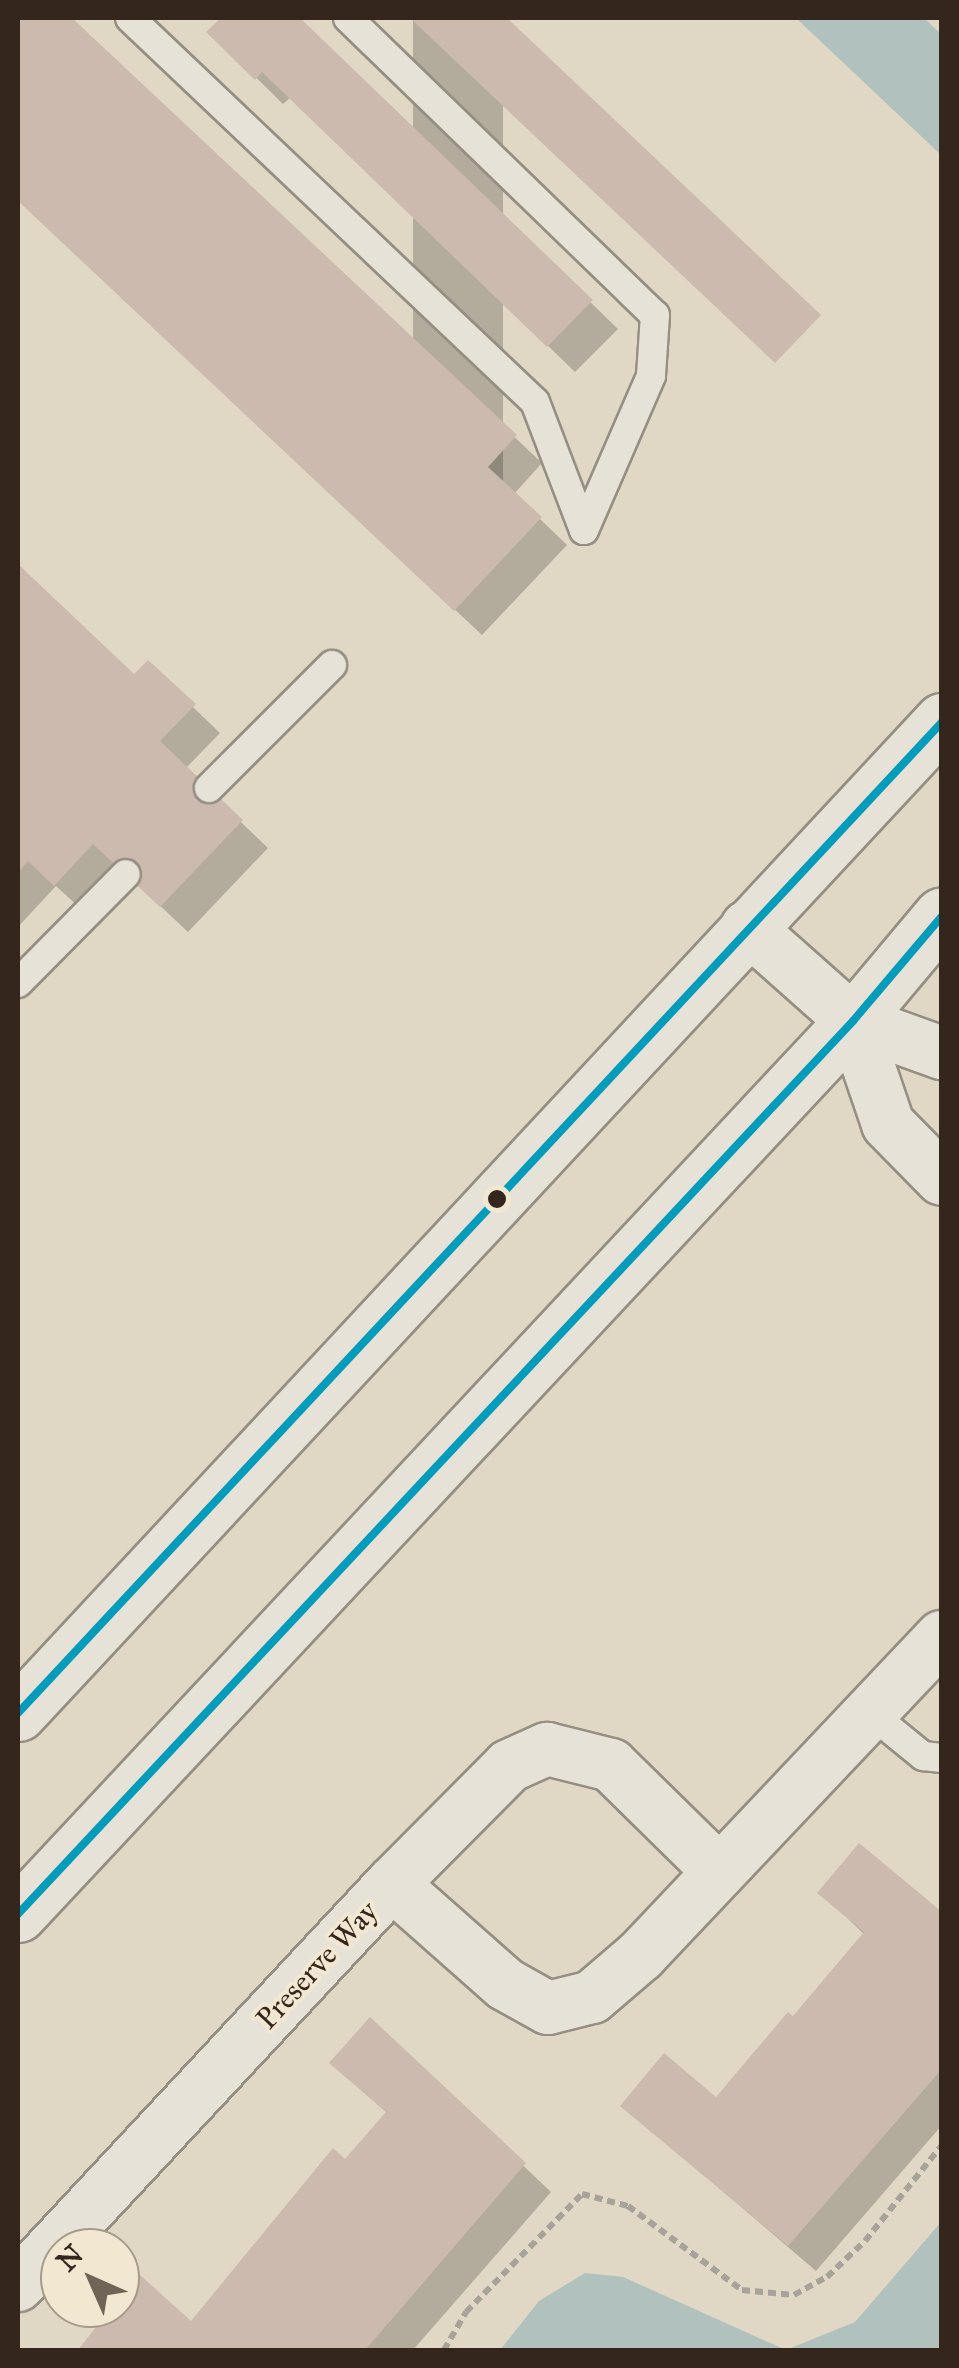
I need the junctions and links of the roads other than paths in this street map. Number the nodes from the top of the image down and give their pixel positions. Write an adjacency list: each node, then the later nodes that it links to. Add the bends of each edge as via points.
1 (130, 18): 2 (lane, via 534,402 584,530 651,376 655,315)
2 (348, 18)
3 (332, 665): 5 (lane)
4 (942, 721): 8 (main road)
5 (209, 788)
6 (126, 874): 9 (lane)
7 (942, 914): 10 (main road)
8 (746, 927): 10 (street); 15 (main road)
9 (18, 982)
10 (852, 1021): 11 (street); 12 (street, via 888,1124); 19 (main road)
11 (942, 1053)
12 (942, 1179)
13 (942, 1637): 14 (street, Preserve Way)
14 (869, 1712): 16 (lane, via 923,1756); 17 (street, Preserve Way)
15 (18, 1714)
16 (942, 1758)
17 (719, 1871): 18 (street, Preserve Way, via 592,1997 548,2008 504,1984); 18 (street, via 611,1765 547,1749 508,1766)
18 (392, 1884): 20 (street, Preserve Way)
19 (18, 1914)
20 (18, 2285)

